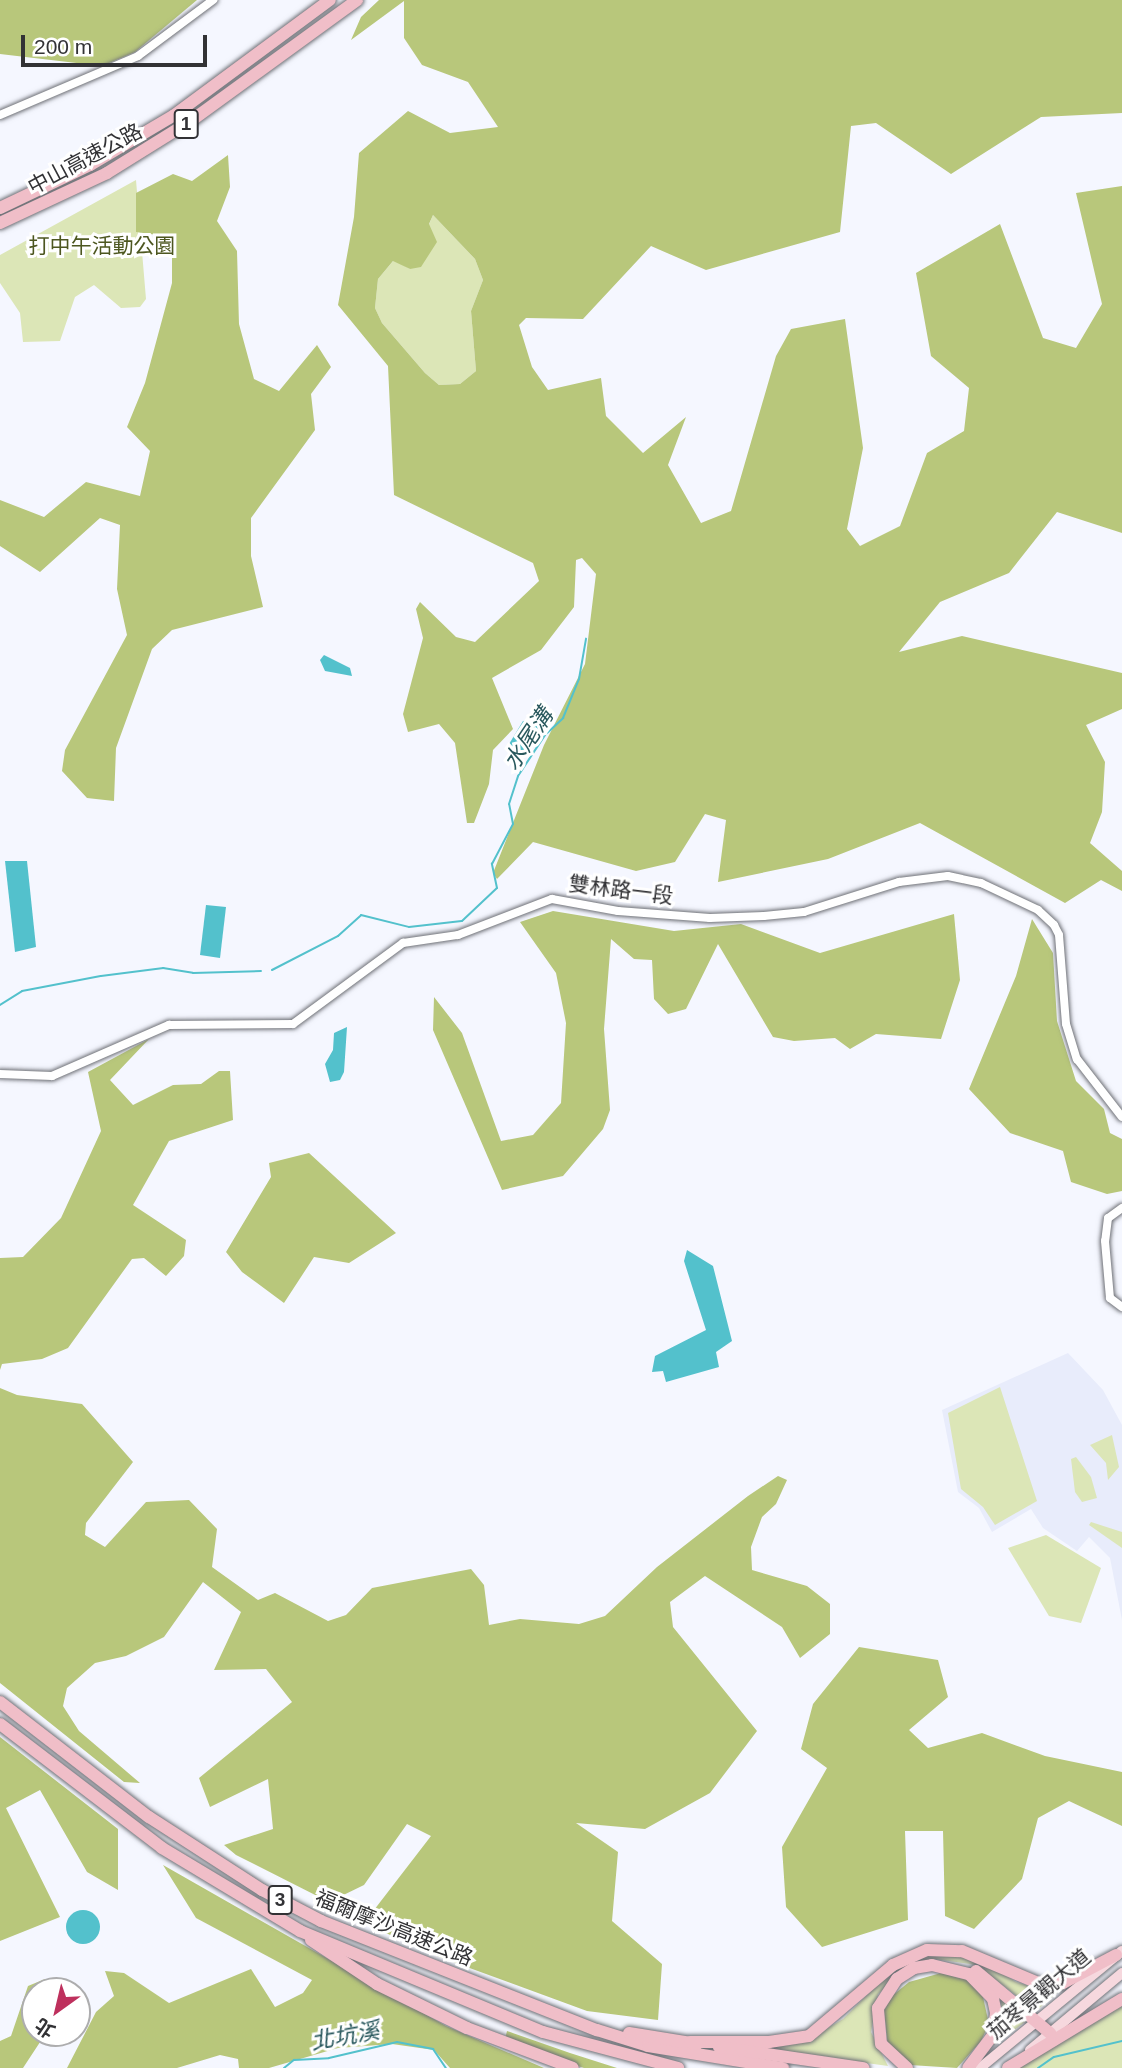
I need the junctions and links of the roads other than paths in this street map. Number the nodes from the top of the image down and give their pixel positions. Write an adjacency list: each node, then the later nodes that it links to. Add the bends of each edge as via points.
1 (213, 0): 4 (street, via 138,56)
2 (330, 0): 5 (highway, 中山高速公路 / 1, via 173,116 90,165)
3 (357, 0): 6 (highway, 中山高速公路 / 1, via 192,120 107,173)
4 (0, 115)
5 (0, 208)
6 (0, 223)
7 (0, 1074): 8 (street, 雙林路一段, via 52,1076 169,1025 293,1024 404,943 458,935 552,899 618,911 710,918 764,916 804,912 899,882 948,876 981,883 1038,910 1054,925 1059,935 1066,1024 1077,1059)
8 (1122, 1117)
9 (1122, 1208): 10 (street, via 1108,1218 1105,1241 1110,1298)
10 (1122, 1307)
11 (0, 1702): 19 (highway, 福爾摩沙高速公路 / 3, via 108,1789 262,1890 321,1921)
12 (0, 1724): 13 (highway, 福爾摩沙高速公路 / 3, via 162,1848)
13 (300, 1931): 22 (highway, via 377,1984 467,2028); 23 (highway, 福爾摩沙高速公路 / 3, via 543,2032)
14 (1119, 1953): 18 (main road, 茄苳景觀大道); 21 (highway, via 1053,1985 1020,1979 962,1951 927,1950 893,1965 809,2036 779,2042)
15 (932, 1965): 18 (highway, via 954,1964 976,1971); 26 (highway, via 897,1979 878,2008 881,2044); 27 (highway, via 969,1973 993,1999 993,2035)
16 (1122, 1973): 20 (main road, 茄苳景觀大道)
17 (1122, 1999): 29 (highway)
18 (1037, 2021): 20 (highway); 28 (main road, 茄苳景觀大道)
19 (597, 2030): 21 (highway); 24 (highway, 福爾摩沙高速公路 / 3, via 648,2046)
20 (1050, 2033): 29 (main road, 茄苳景觀大道)
21 (690, 2042): 25 (highway)
22 (573, 2068)
23 (678, 2068)
24 (783, 2068)
25 (863, 2068)
26 (907, 2068)
27 (968, 2068)
28 (980, 2068)
29 (1008, 2068)

